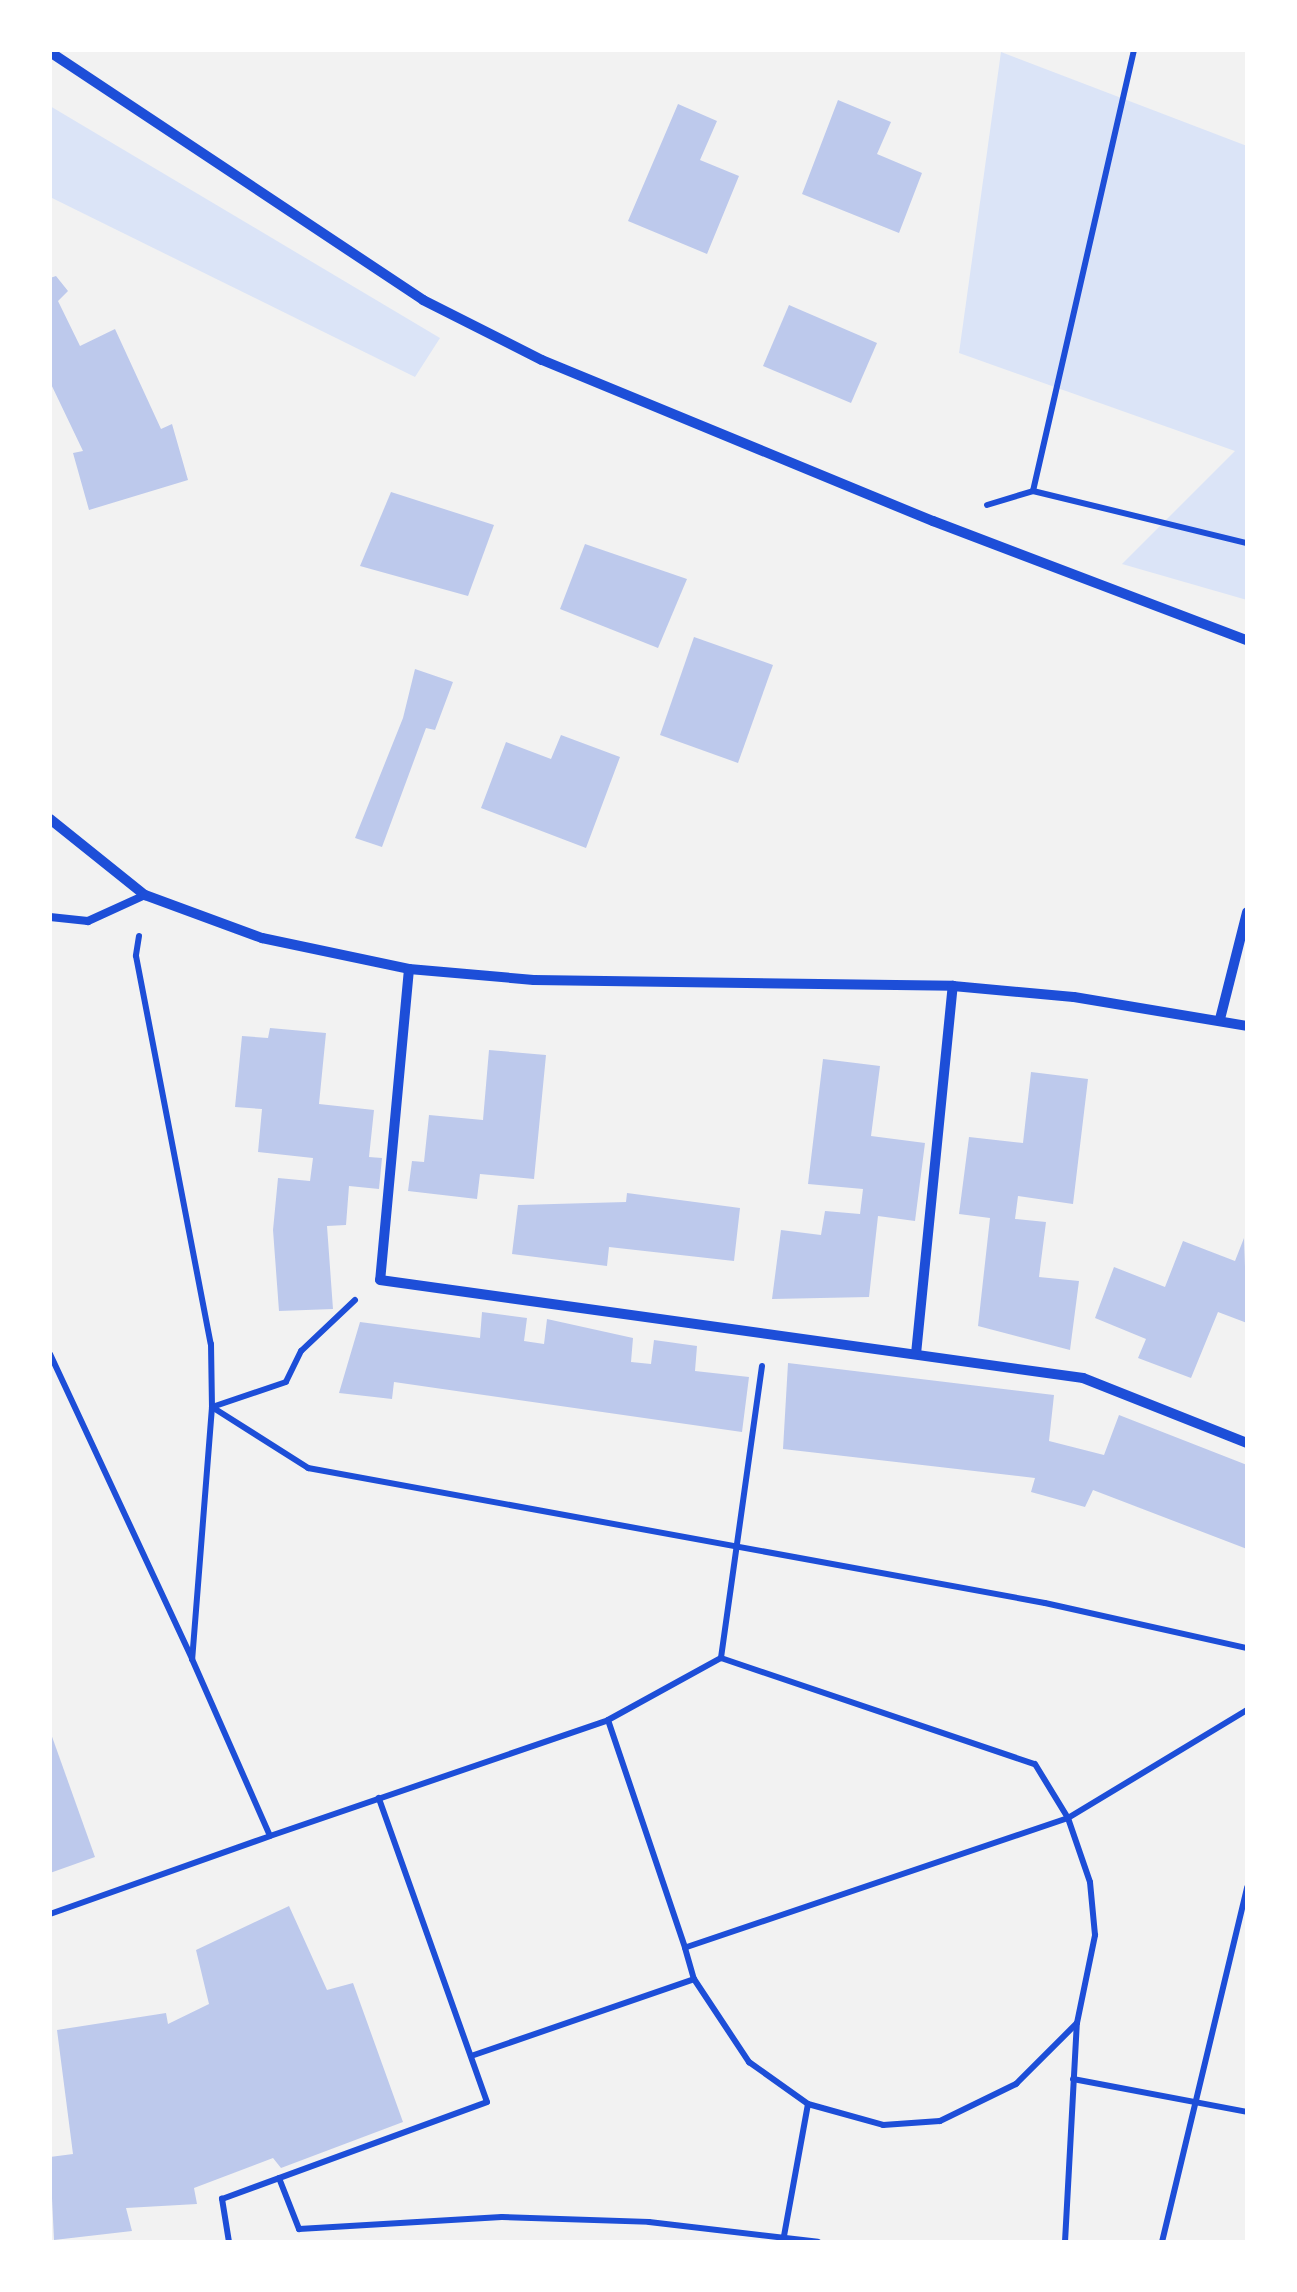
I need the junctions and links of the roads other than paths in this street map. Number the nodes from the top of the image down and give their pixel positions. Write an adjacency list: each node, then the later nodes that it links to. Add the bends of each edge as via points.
1 (50, 52): 2 (street, via 423,300 542,360 933,521)
2 (1247, 640)
3 (50, 819): 4 (street)
4 (144, 895): 6 (lane, via 88,921); 7 (street, via 262,938)
5 (1247, 912): 9 (street)
6 (50, 917)
7 (410, 968): 8 (street, via 534,980); 11 (street, via 380,1280)
8 (953, 986): 9 (street); 11 (street)
9 (1220, 1019): 10 (street)
10 (1247, 1026)
11 (916, 1354): 12 (street, via 1083,1378)
12 (1247, 1444)

